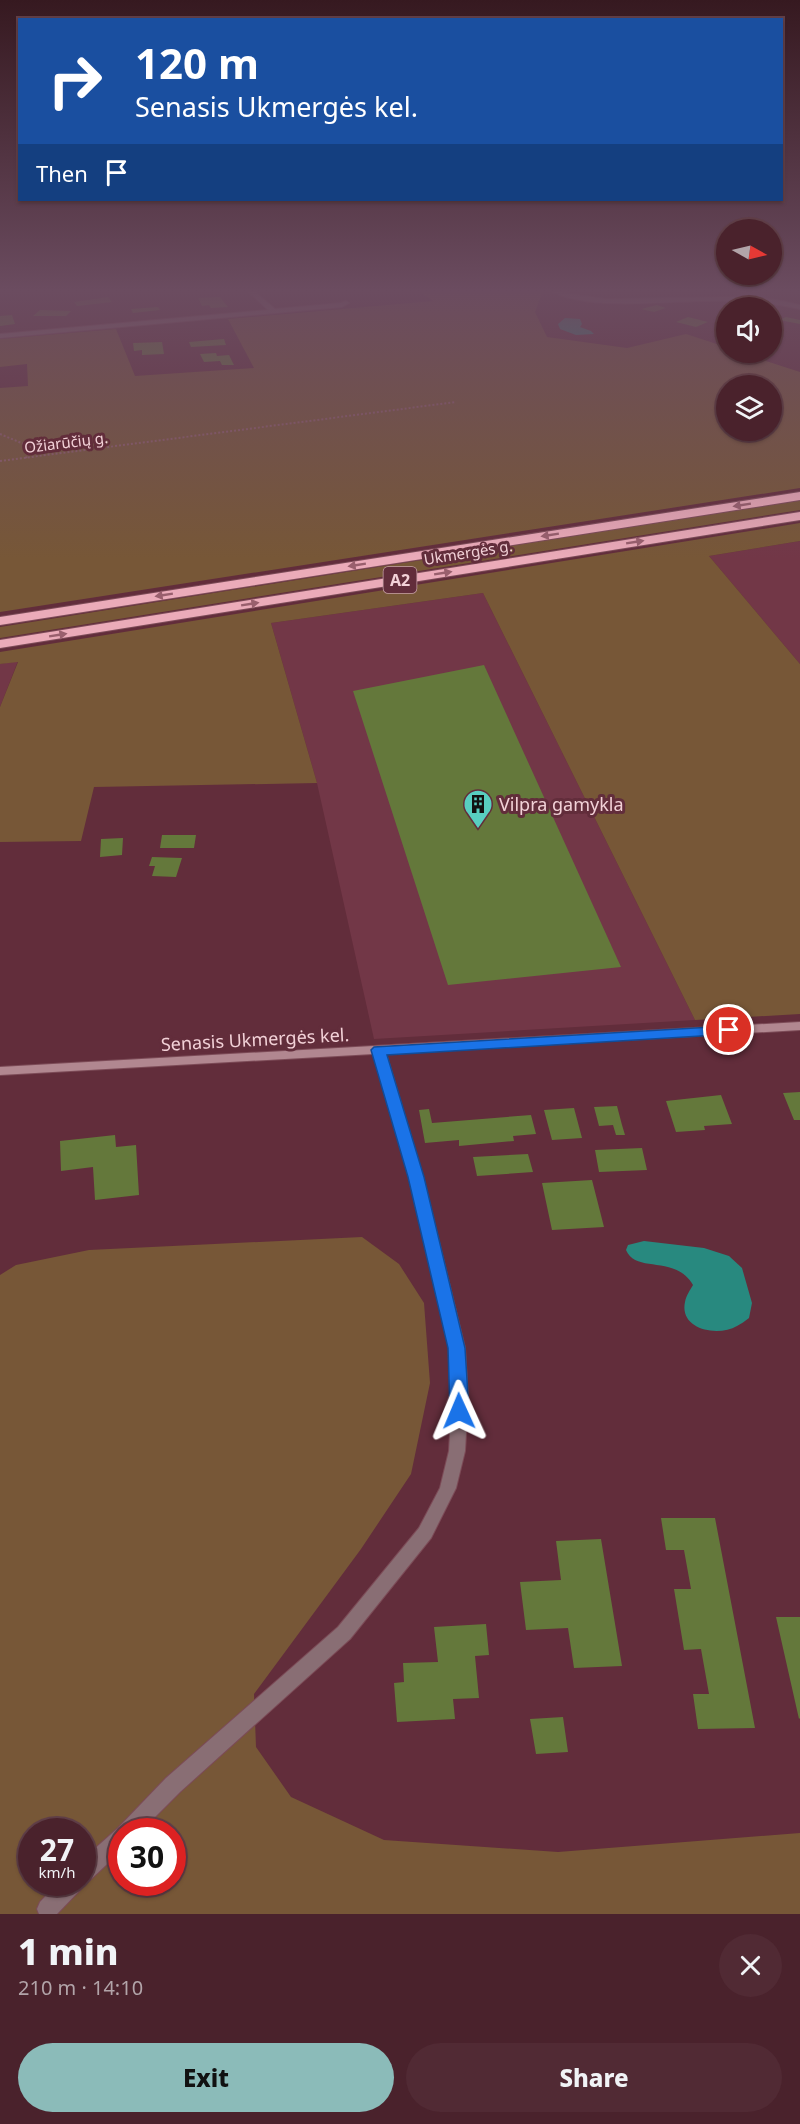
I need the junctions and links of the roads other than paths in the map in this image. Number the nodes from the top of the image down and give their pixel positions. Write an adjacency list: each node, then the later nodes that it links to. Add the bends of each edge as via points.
1 (800, 495): 3 (highway, Ukmergės g. / A2, one-way to 3)
2 (800, 516): 4 (highway, Ukmergės g. / A2, one-way to 2)
3 (0, 621)
4 (0, 644)
5 (800, 1026): 6 (main road, Senasis Ukmergės kel.)
6 (379, 1050): 7 (main road, Senasis Ukmergės kel.); 8 (street, via 416,1177 457,1348 457,1451 448,1488 425,1533 344,1633)
7 (0, 1071)
8 (140, 1818)
9 (108, 1849): 10 (street)
10 (96, 1861)
11 (60, 1896): 12 (street)
12 (47, 1909)

